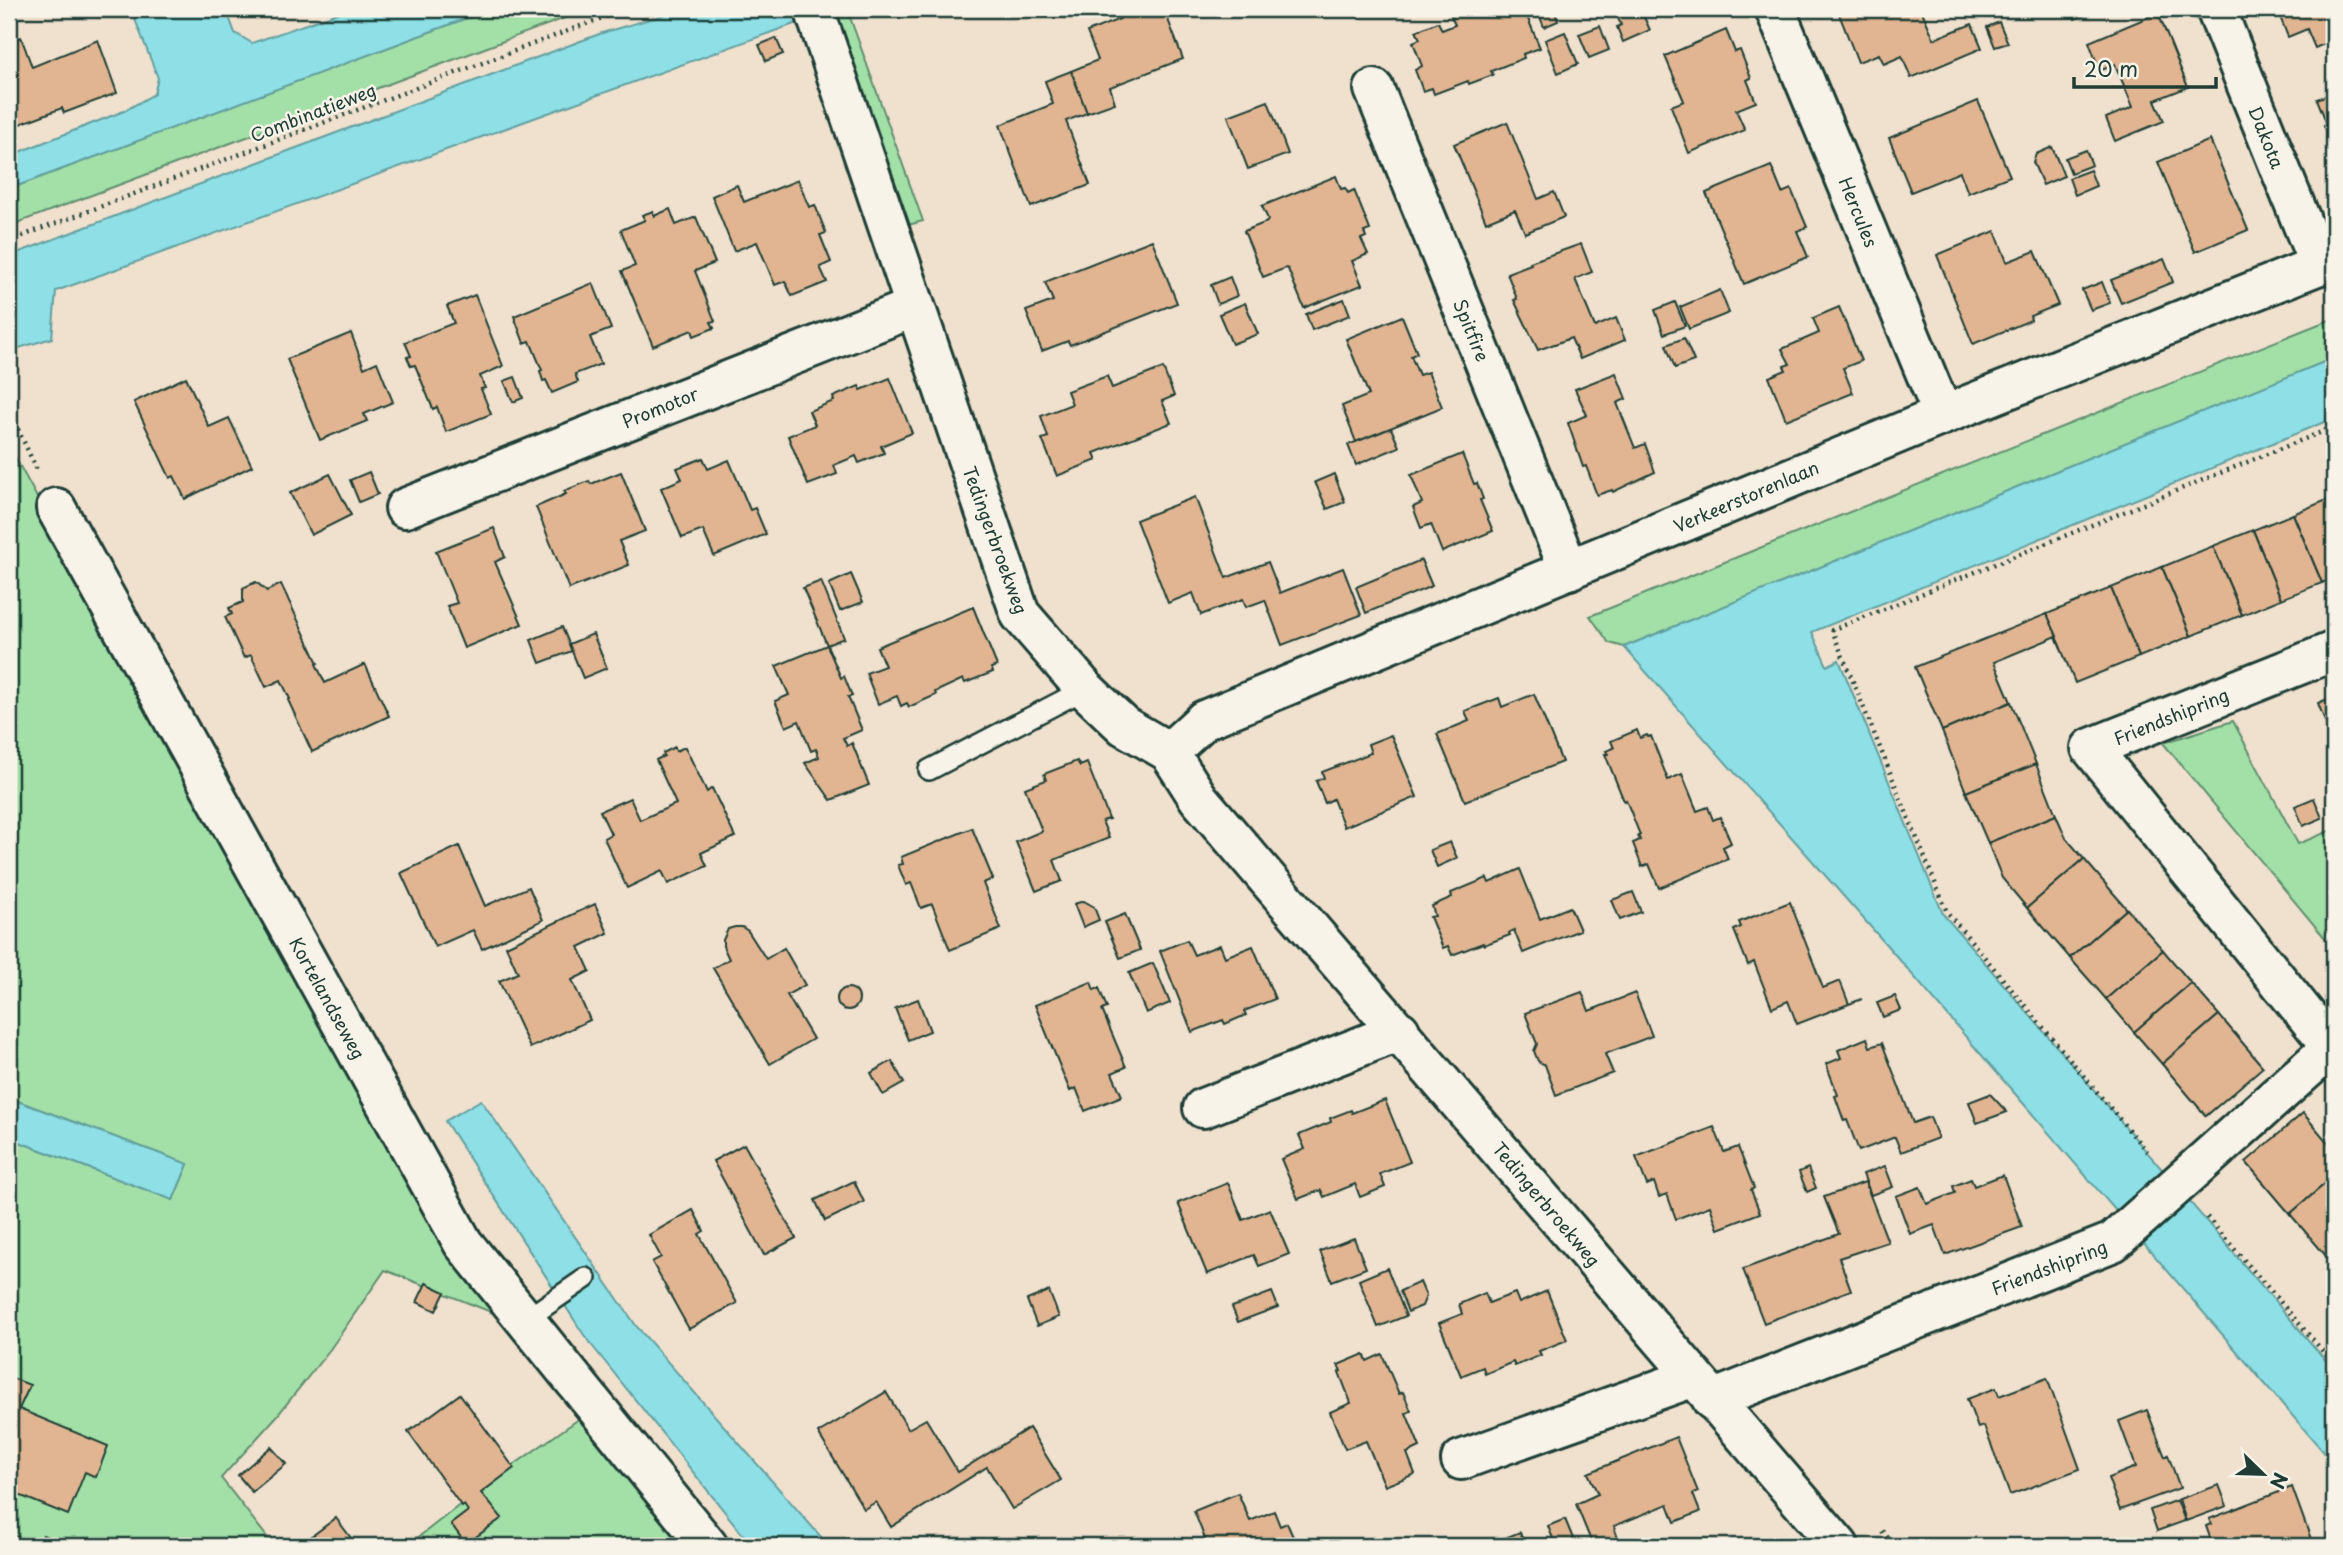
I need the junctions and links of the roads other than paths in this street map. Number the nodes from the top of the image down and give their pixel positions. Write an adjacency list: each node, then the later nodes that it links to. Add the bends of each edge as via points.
1 (814, 9): 6 (street, Tedingerbroekweg)
2 (1775, 9): 7 (street, Hercules)
3 (2216, 9): 5 (street, Dakota)
4 (1374, 89): 10 (street, Spitfire)
5 (2327, 262): 7 (street, Verkeerstorenlaan)
6 (915, 307): 9 (street, Promotor); 12 (street, Tedingerbroekweg, via 1020,614)
7 (1942, 415): 10 (street, Verkeerstorenlaan)
8 (56, 508): 19 (street, Kortelandseweg, via 463,1243)
9 (405, 508)
10 (1569, 570): 13 (street, Verkeerstorenlaan, via 1204,720)
11 (2334, 651): 16 (street, Friendshipring, via 2091,748)
12 (1085, 689): 13 (street, Tedingerbroekweg, via 1124,726); 14 (lane)
13 (1169, 752): 15 (street, Tedingerbroekweg, via 1199,799)
14 (929, 770)
15 (1400, 1031): 17 (street); 20 (street, Tedingerbroekweg)
16 (2333, 1049): 20 (street, Friendshipring, via 2113,1242)
17 (1203, 1108)
18 (586, 1278): 19 (lane)
19 (526, 1320): 22 (street, Kortelandseweg)
20 (1703, 1388): 21 (street); 23 (street, Tedingerbroekweg)
21 (1461, 1460)
22 (708, 1546)
23 (1839, 1546)

